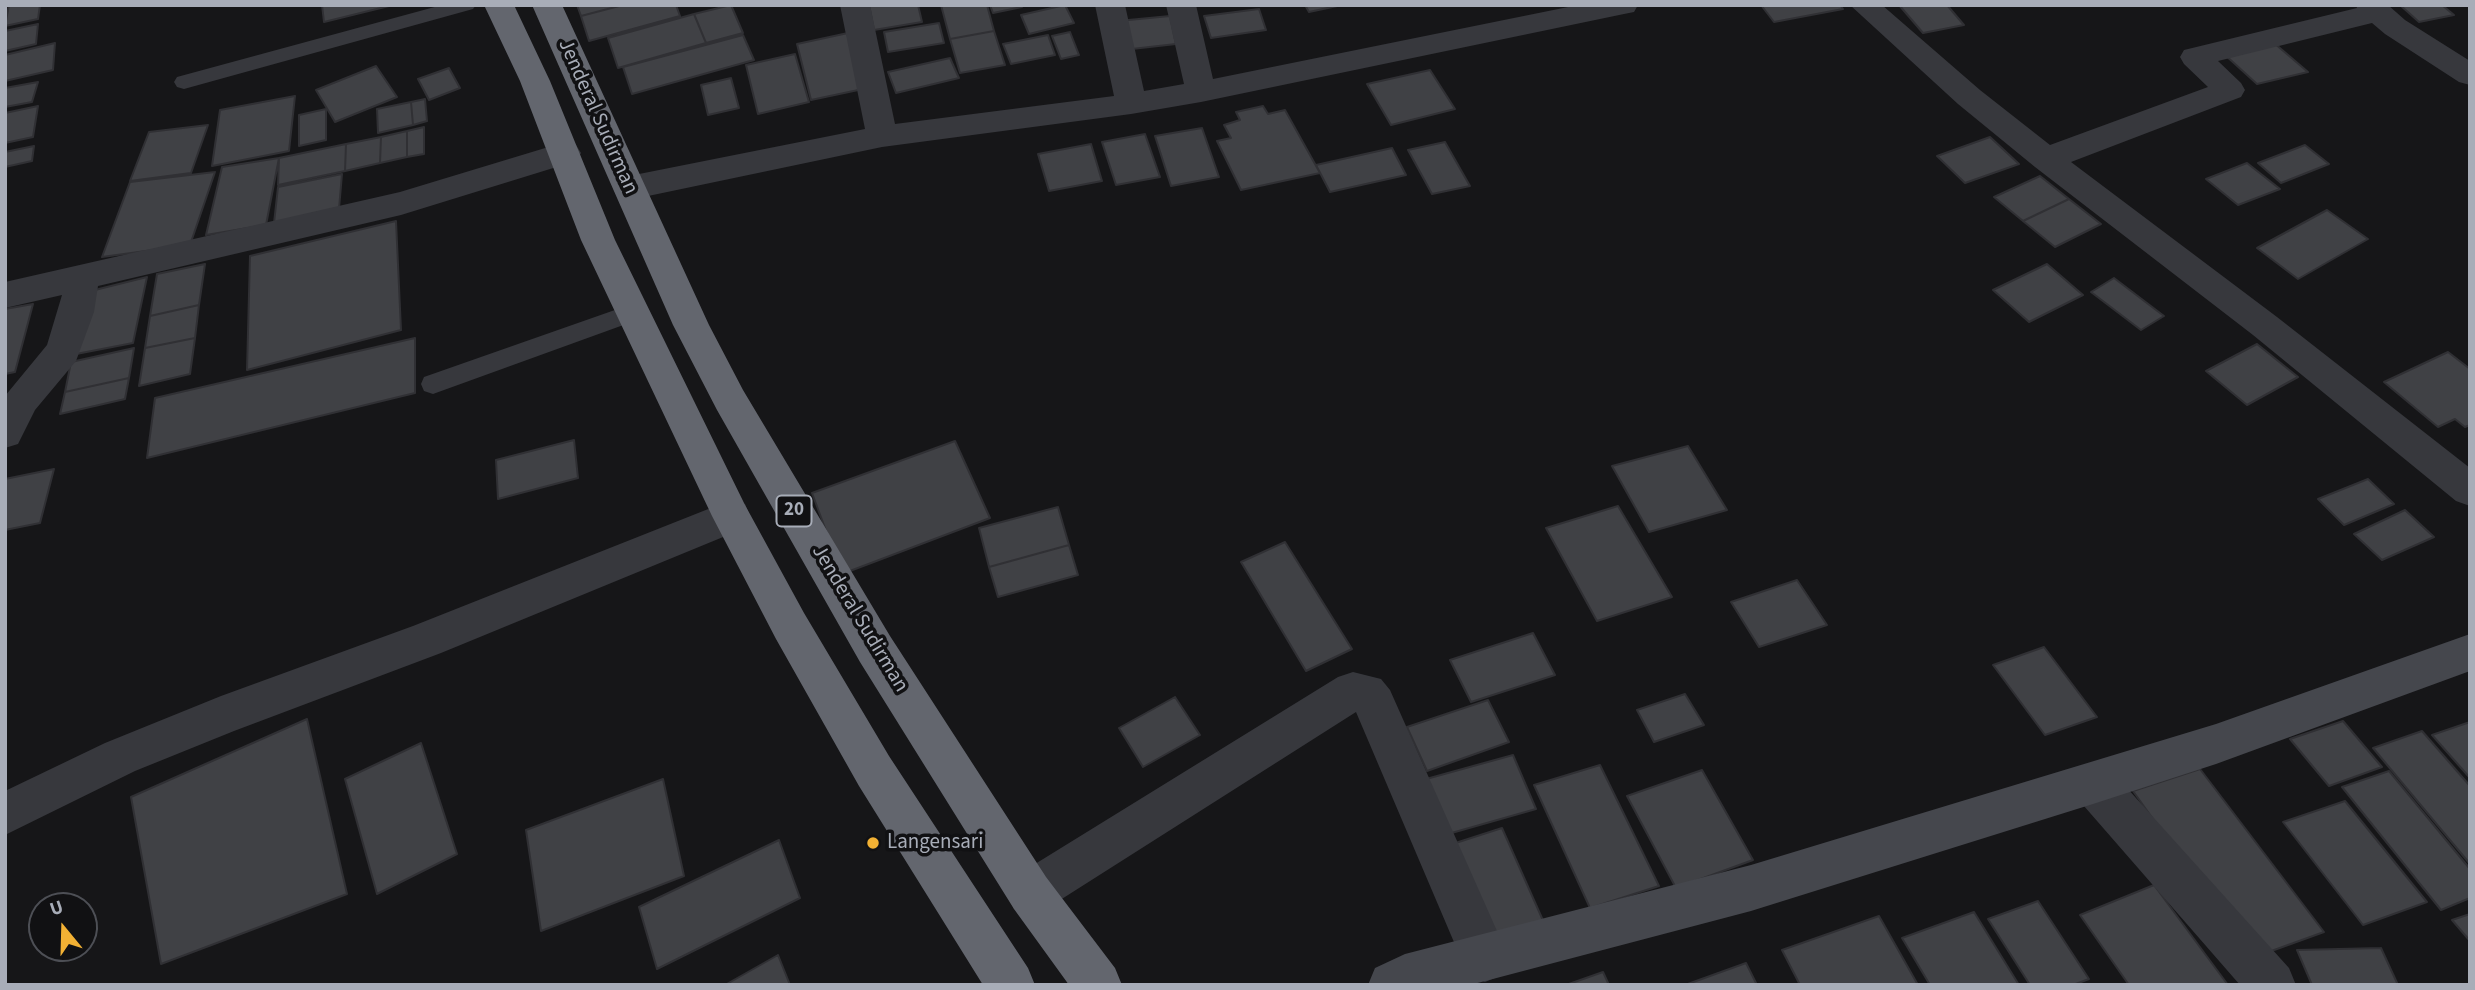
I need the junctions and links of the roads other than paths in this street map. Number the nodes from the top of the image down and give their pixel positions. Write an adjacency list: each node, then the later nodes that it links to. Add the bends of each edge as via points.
1 (466, 5): 12 (lane)
2 (499, 5): 16 (highway, Jenderal Sudirman)
3 (547, 5): 18 (highway, Jenderal Sudirman / 20)
4 (855, 5): 15 (street)
5 (1110, 5): 14 (street)
6 (1181, 5): 13 (street)
7 (1624, 5): 10 (street)
8 (1864, 5): 17 (street)
9 (2374, 9): 11 (street); 17 (street, via 2195,57 2230,90)
10 (1493, 18): 13 (street)
11 (2470, 75)
12 (184, 82)
13 (1201, 92): 14 (street)
14 (1131, 104): 15 (street)
15 (882, 136): 18 (street)
16 (565, 153): 19 (street, via 377,209); 21 (highway, Jenderal Sudirman)
17 (2046, 159): 24 (street)
18 (629, 188): 29 (highway, Jenderal Sudirman / 20, via 691,326 737,411 875,649)
19 (82, 276): 20 (street); 23 (street, via 63,351 21,401)
20 (5, 295)
21 (632, 313): 22 (lane); 25 (highway, Jenderal Sudirman)
22 (433, 384)
23 (5, 433)
24 (2470, 489)
25 (732, 516): 28 (street, via 120,757); 31 (highway, Jenderal Sudirman, via 874,771)
26 (2470, 652): 27 (street, via 2216,744)
27 (2093, 783): 30 (street, via 1751,888); 34 (street)
28 (5, 814)
29 (1030, 893): 30 (street, via 1353,691 1366,694 1375,704); 32 (highway, Jenderal Sudirman / 20)
30 (1485, 958): 33 (street)
31 (1011, 985)
32 (1098, 985)
33 (1392, 985)
34 (2272, 985)

